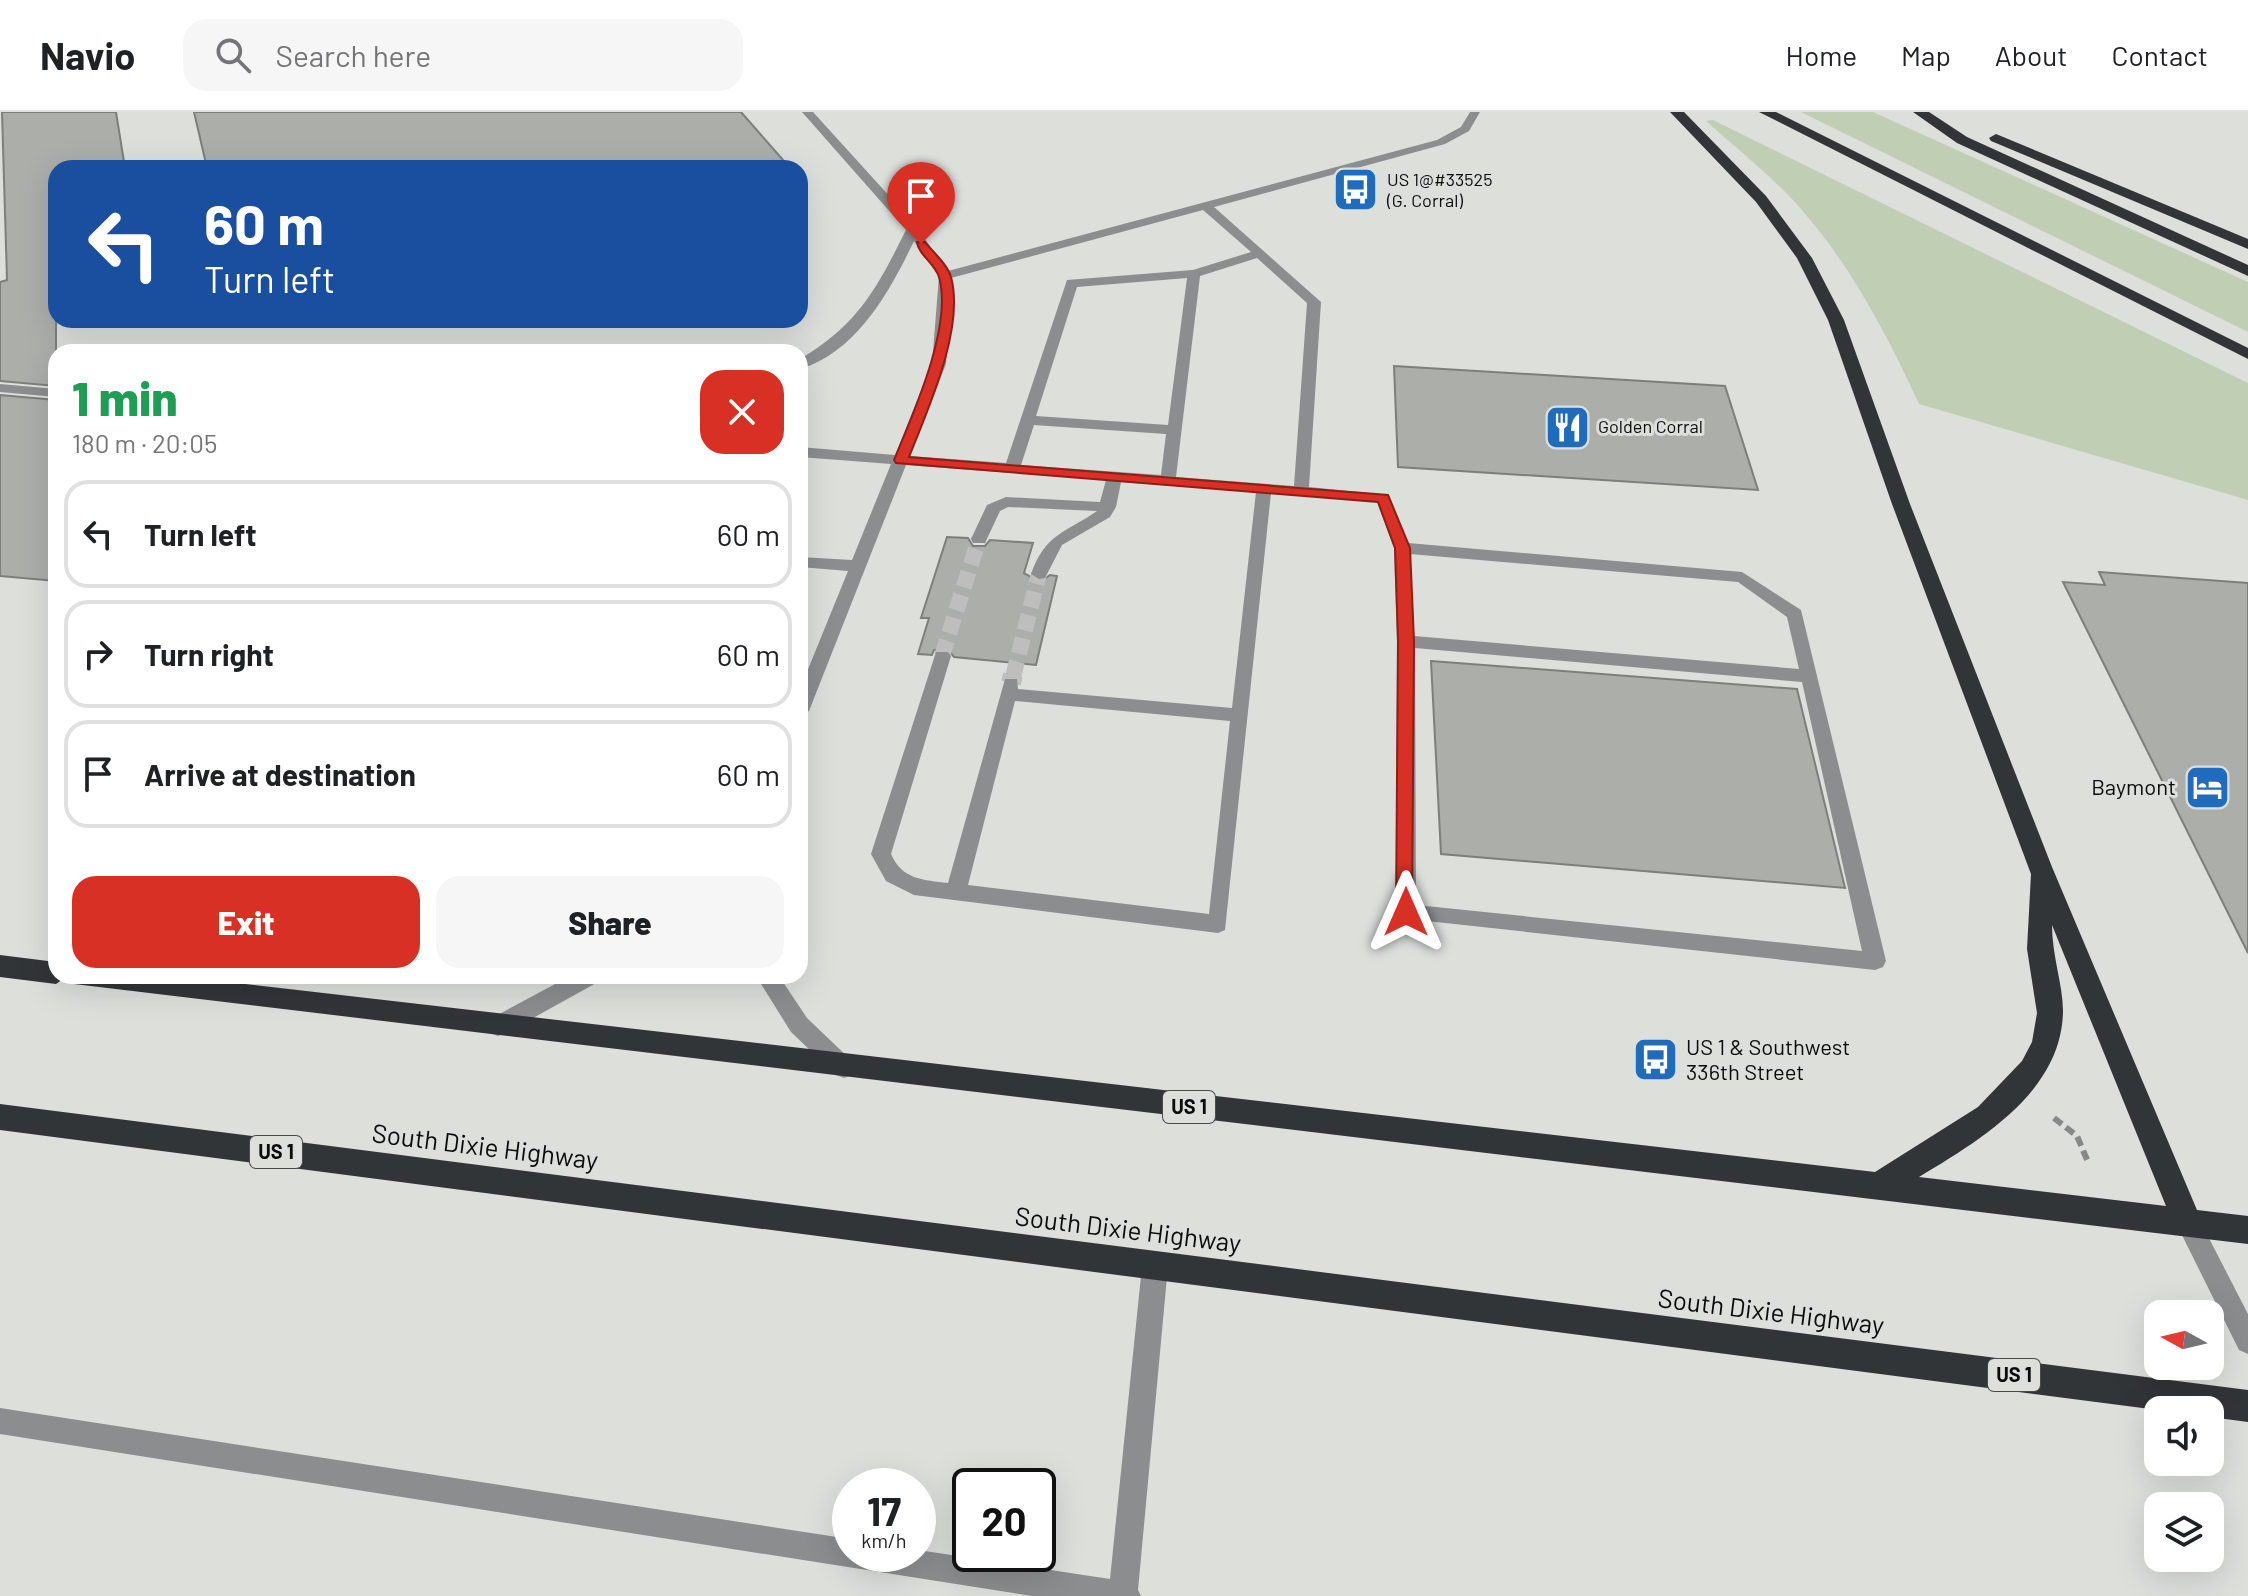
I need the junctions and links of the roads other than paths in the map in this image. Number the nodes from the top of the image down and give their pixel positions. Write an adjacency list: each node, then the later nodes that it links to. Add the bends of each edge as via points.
1 (807, 112): 8 (street)
2 (1475, 112): 7 (street, via 1465,129 1441,142)
3 (1677, 112): 38 (highway, via 1761,199 1804,258 1832,310)
4 (1766, 112): 14 (highway)
5 (1920, 112): 11 (highway, via 1962,140)
6 (1936, 112): 9 (highway)
7 (1205, 205): 10 (street); 13 (street)
8 (912, 231): 13 (street); 15 (street, via 863,322)
9 (2248, 244)
10 (1261, 253): 12 (street); 26 (street, via 1314,302)
11 (2248, 271)
12 (1194, 274): 18 (street, via 1072,283); 19 (street)
13 (945, 276): 21 (street, via 939,364)
14 (2248, 354)
15 (808, 360)
16 (0, 388): 17 (street)
17 (48, 392)
18 (1028, 420): 19 (street); 22 (street)
19 (1175, 430): 24 (street)
20 (808, 453): 21 (street)
21 (901, 460): 22 (street); 31 (street)
22 (1012, 469): 23 (street)
23 (1115, 476): 24 (street); 27 (street)
24 (1168, 481): 25 (street)
25 (1264, 488): 26 (street); 37 (street)
26 (1301, 491): 29 (street, via 1383,498)
27 (1108, 507): 28 (street, via 1006,502 993,508); 32 (street, via 1096,520 1059,537)
28 (979, 539)
29 (1402, 548): 33 (street); 35 (street, via 1742,577 1795,614)
30 (808, 563): 31 (street)
31 (859, 566): 36 (street)
32 (1039, 574)
33 (1406, 641): 35 (street); 35 (street, via 1406,912 1875,961)
34 (942, 656): 39 (street, via 881,854 898,881)
35 (1809, 676)
36 (808, 691)
37 (1238, 715): 39 (street, via 1010,689); 39 (street, via 1218,924)
38 (2040, 867): 48 (highway, via 2040,961 2050,1015 2034,1063 2019,1088 1993,1113); 49 (highway)
39 (956, 892)
40 (0, 966): 41 (highway)
41 (48, 972)
42 (149, 984): 45 (highway, US 1)
43 (575, 984): 45 (street)
44 (772, 984): 46 (street, via 799,1025)
45 (498, 1026): 46 (highway, US 1)
46 (844, 1068): 48 (highway, US 1)
47 (0, 1117): 51 (highway, South Dixie Highway / US 1)
48 (1881, 1184): 49 (highway, US 1)
49 (2188, 1223): 50 (highway, US 1); 52 (street)
50 (2248, 1230)
51 (1155, 1266): 53 (highway, South Dixie Highway / US 1); 57 (street)
52 (2248, 1341)
53 (2248, 1406)
54 (0, 1421): 55 (street)
55 (832, 1551)
56 (936, 1567): 57 (street)
57 (1124, 1596)

